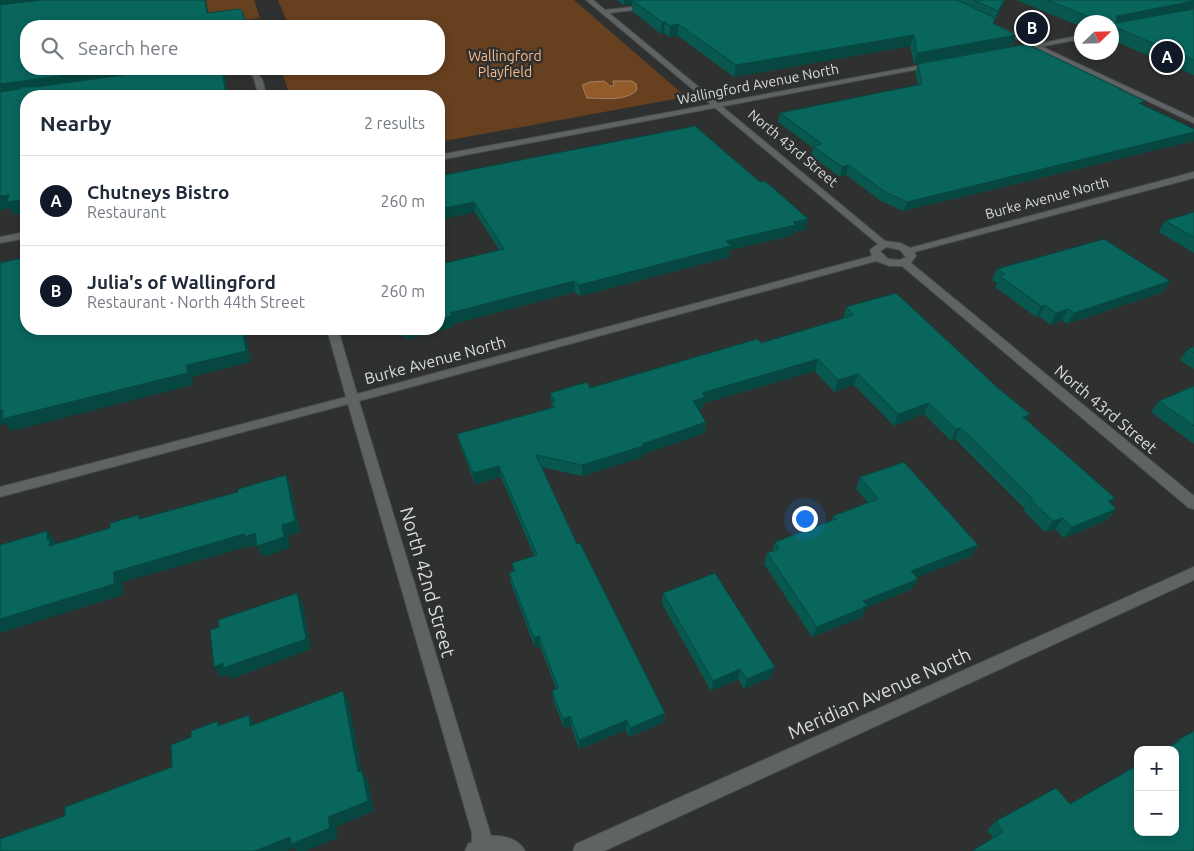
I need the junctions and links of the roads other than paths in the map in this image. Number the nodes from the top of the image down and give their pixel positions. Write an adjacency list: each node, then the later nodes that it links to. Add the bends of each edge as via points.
1 (589, 0): 3 (street, North 43rd Street)
2 (652, 6): 3 (street)
3 (604, 12): 11 (street, North 43rd Street)
4 (990, 25): 6 (street)
5 (1074, 38): 6 (street)
6 (1034, 46): 7 (street); 12 (street)
7 (1009, 50)
8 (942, 63): 11 (street, Wallingford Avenue North)
9 (256, 75): 10 (street)
10 (261, 90)
11 (718, 105): 13 (street, Wallingford Avenue North); 17 (street, North 43rd Street)
12 (1194, 121)
13 (445, 157)
14 (1194, 175): 19 (street, Burke Avenue North)
15 (20, 236): 16 (street)
16 (0, 240)
17 (883, 244): 18 (street, via 875,250); 19 (street, via 896,245)
18 (878, 257): 19 (street, via 890,263); 21 (street, Burke Avenue North)
19 (906, 257): 23 (street, North 43rd Street)
20 (334, 335): 21 (street, North 42nd Street)
21 (353, 399): 22 (street, Burke Avenue North); 25 (street, North 42nd Street, via 481,834)
22 (0, 492)
23 (1194, 504)
24 (1194, 573): 27 (street, Meridian Avenue North)
25 (478, 849): 26 (street, via 500,845)
26 (515, 851)
27 (582, 851)

